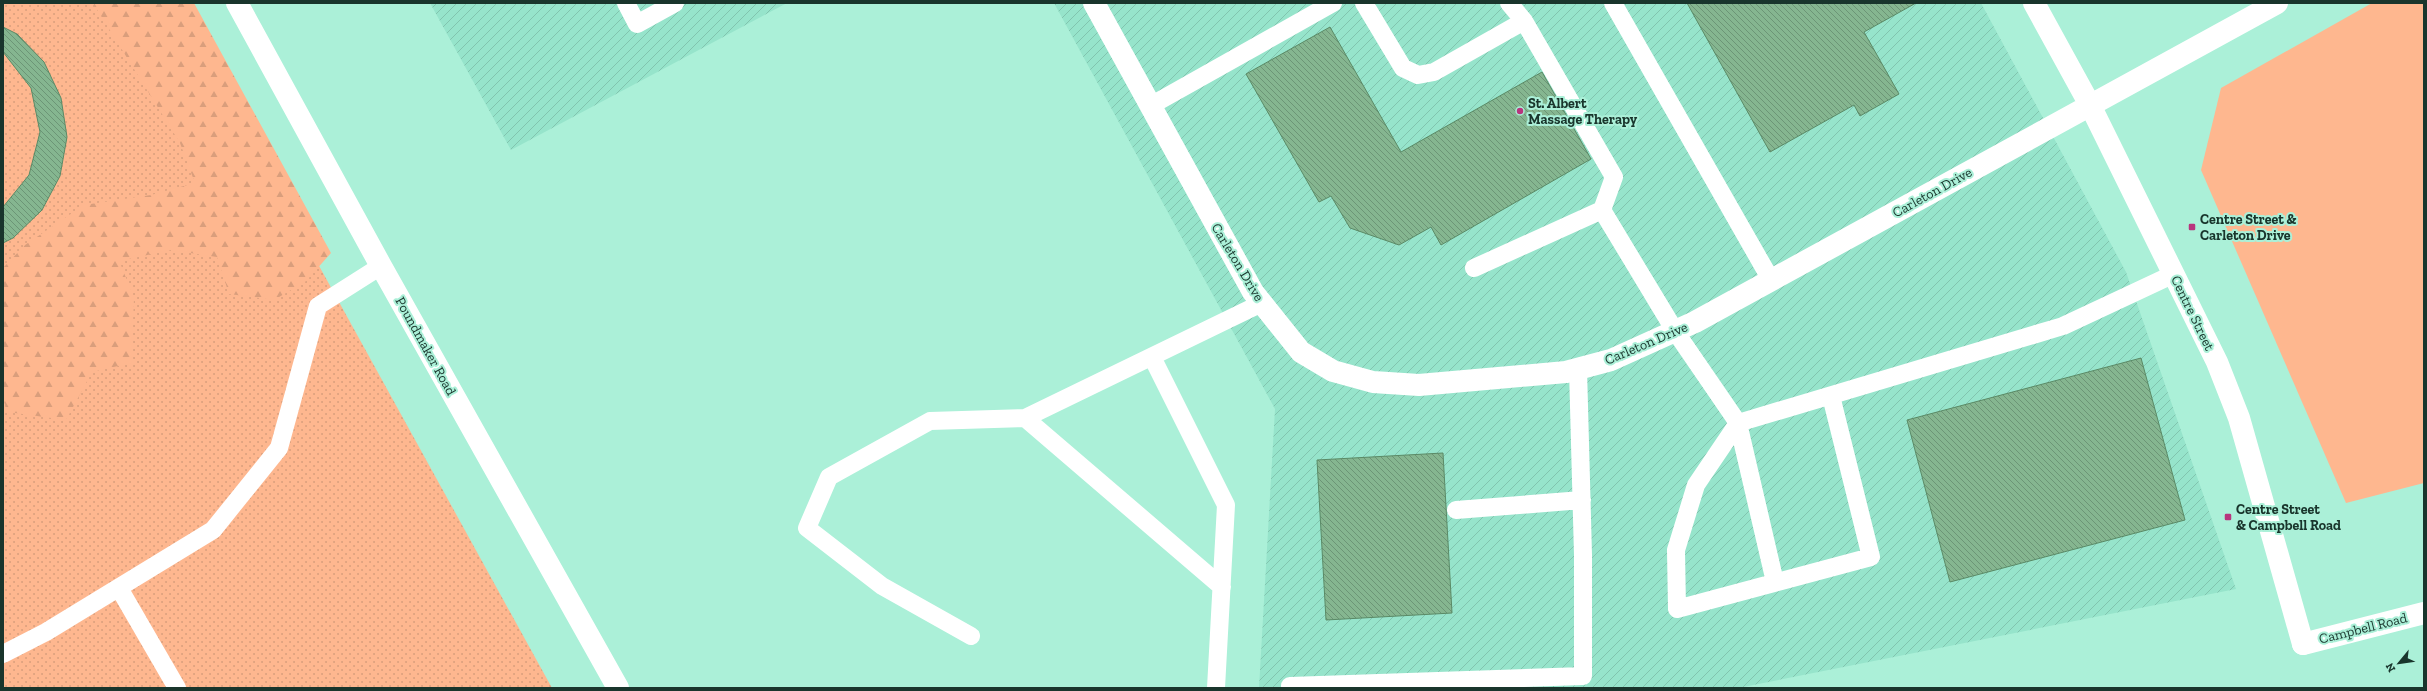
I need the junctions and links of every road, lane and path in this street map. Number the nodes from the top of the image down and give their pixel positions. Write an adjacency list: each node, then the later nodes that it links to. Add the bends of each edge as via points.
1 (237, 3): 15 (street, Poundmaker Road)
2 (626, 3): 3 (lane, via 637,24)
3 (675, 3)
4 (1094, 3): 13 (street, Carleton Drive)
5 (1333, 3): 13 (lane)
6 (1364, 3): 11 (lane, via 1403,68 1418,75 1434,72)
7 (1509, 3): 11 (lane)
8 (1612, 3): 18 (lane)
9 (2034, 3): 12 (street, Centre Street)
10 (2276, 3): 12 (street, Carleton Drive)
11 (1524, 21): 14 (lane, via 1614,177)
12 (2090, 105): 17 (street, Centre Street); 18 (street, Carleton Drive)
13 (1150, 106): 19 (street, Carleton Drive, via 1253,292)
14 (1602, 210): 16 (lane); 20 (lane)
15 (381, 266): 30 (lane, via 318,306 279,448 213,530); 37 (street, Poundmaker Road)
16 (1474, 268)
17 (2174, 274): 23 (lane, via 2063,326); 33 (street, Centre Street, via 2217,362 2238,418)
18 (1771, 280): 20 (street, Carleton Drive)
19 (1262, 303): 21 (lane); 22 (street, Carleton Drive, via 1301,352 1333,371 1373,382 1419,385)
20 (1675, 331): 22 (street, Carleton Drive, via 1611,360); 25 (lane)
21 (1152, 357): 24 (lane); 29 (lane, via 1226,505)
22 (1578, 369): 26 (lane)
23 (1831, 396): 25 (lane); 28 (lane, via 1871,557)
24 (1025, 418): 29 (lane); 32 (lane, via 930,421 829,477 807,528 882,586)
25 (1738, 423): 28 (lane); 28 (lane, via 1696,485 1676,550 1677,609)
26 (1582, 500): 27 (lane); 35 (lane, via 1582,676)
27 (1456, 510)
28 (1776, 582)
29 (1222, 587): 38 (lane)
30 (119, 588): 34 (lane, via 46,632); 36 (lane)
31 (2424, 613): 33 (street, Campbell Road)
32 (971, 636)
33 (2303, 644)
34 (3, 654)
35 (1290, 686)
36 (178, 688)
37 (618, 688)
38 (1216, 688)

